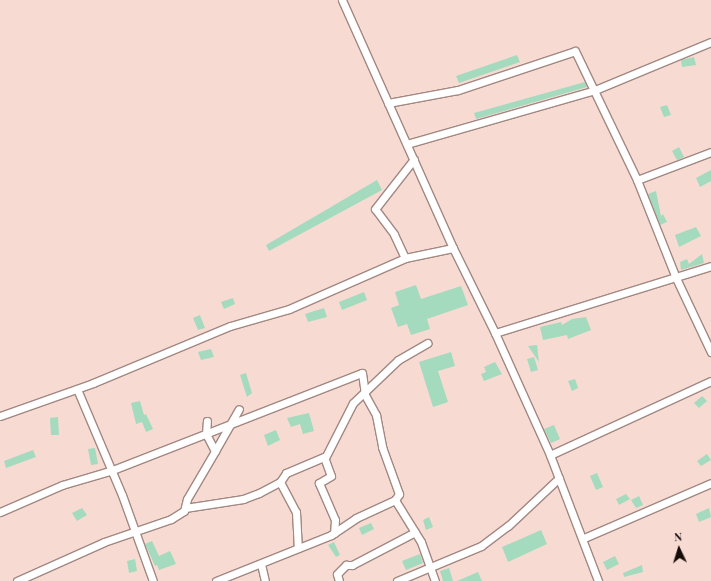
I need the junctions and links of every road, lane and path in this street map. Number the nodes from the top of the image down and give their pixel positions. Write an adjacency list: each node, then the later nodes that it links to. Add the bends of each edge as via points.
1 (342, 0): 4 (street)
2 (711, 42): 3 (street)
3 (595, 90): 4 (street, via 575,51 458,90); 5 (street); 8 (street)
4 (388, 103): 5 (street)
5 (407, 144): 7 (street)
6 (711, 152): 8 (street)
7 (414, 159): 9 (street); 10 (street, via 375,208 394,234)
8 (637, 180): 12 (street)
9 (453, 248): 10 (street); 13 (street)
10 (405, 258): 17 (street, via 322,296 230,326)
11 (711, 266): 12 (street)
12 (676, 278): 13 (street, via 627,290); 15 (street)
13 (496, 333): 25 (street)
14 (427, 342): 18 (street, via 398,360)
15 (711, 352)
16 (711, 381): 25 (street)
17 (77, 389): 20 (street); 27 (street)
18 (365, 393): 22 (street, via 365,377 362,373); 26 (street, via 353,403); 31 (street, via 376,416 382,447 393,471 399,494)
19 (239, 409): 22 (street)
20 (0, 416)
21 (207, 421): 23 (street)
22 (227, 426): 23 (street); 24 (street)
23 (206, 434): 24 (street); 27 (street)
24 (215, 450): 32 (street)
25 (550, 455): 28 (street)
26 (324, 457): 29 (street, via 286,473); 36 (street, via 331,476 319,483 335,520)
27 (110, 471): 33 (street, via 62,485); 34 (street)
28 (559, 478): 37 (street); 40 (street, via 508,526 481,546)
29 (280, 482): 32 (street, via 243,499); 38 (street, via 296,512)
30 (711, 483): 37 (street)
31 (395, 500): 35 (street); 36 (street, via 356,518)
32 (185, 508): 34 (street, via 171,519)
33 (0, 512)
34 (135, 531): 41 (street); 42 (street)
35 (415, 532): 40 (street); 45 (street, via 352,565 346,565 337,574)
36 (334, 533): 38 (street)
37 (584, 538): 48 (street)
38 (298, 548): 39 (street)
39 (261, 564): 43 (street); 44 (street)
40 (431, 565): 46 (street); 47 (street)
41 (17, 581)
42 (153, 581)
43 (216, 581)
44 (265, 581)
45 (338, 581)
46 (397, 581)
47 (435, 581)
48 (598, 581)

